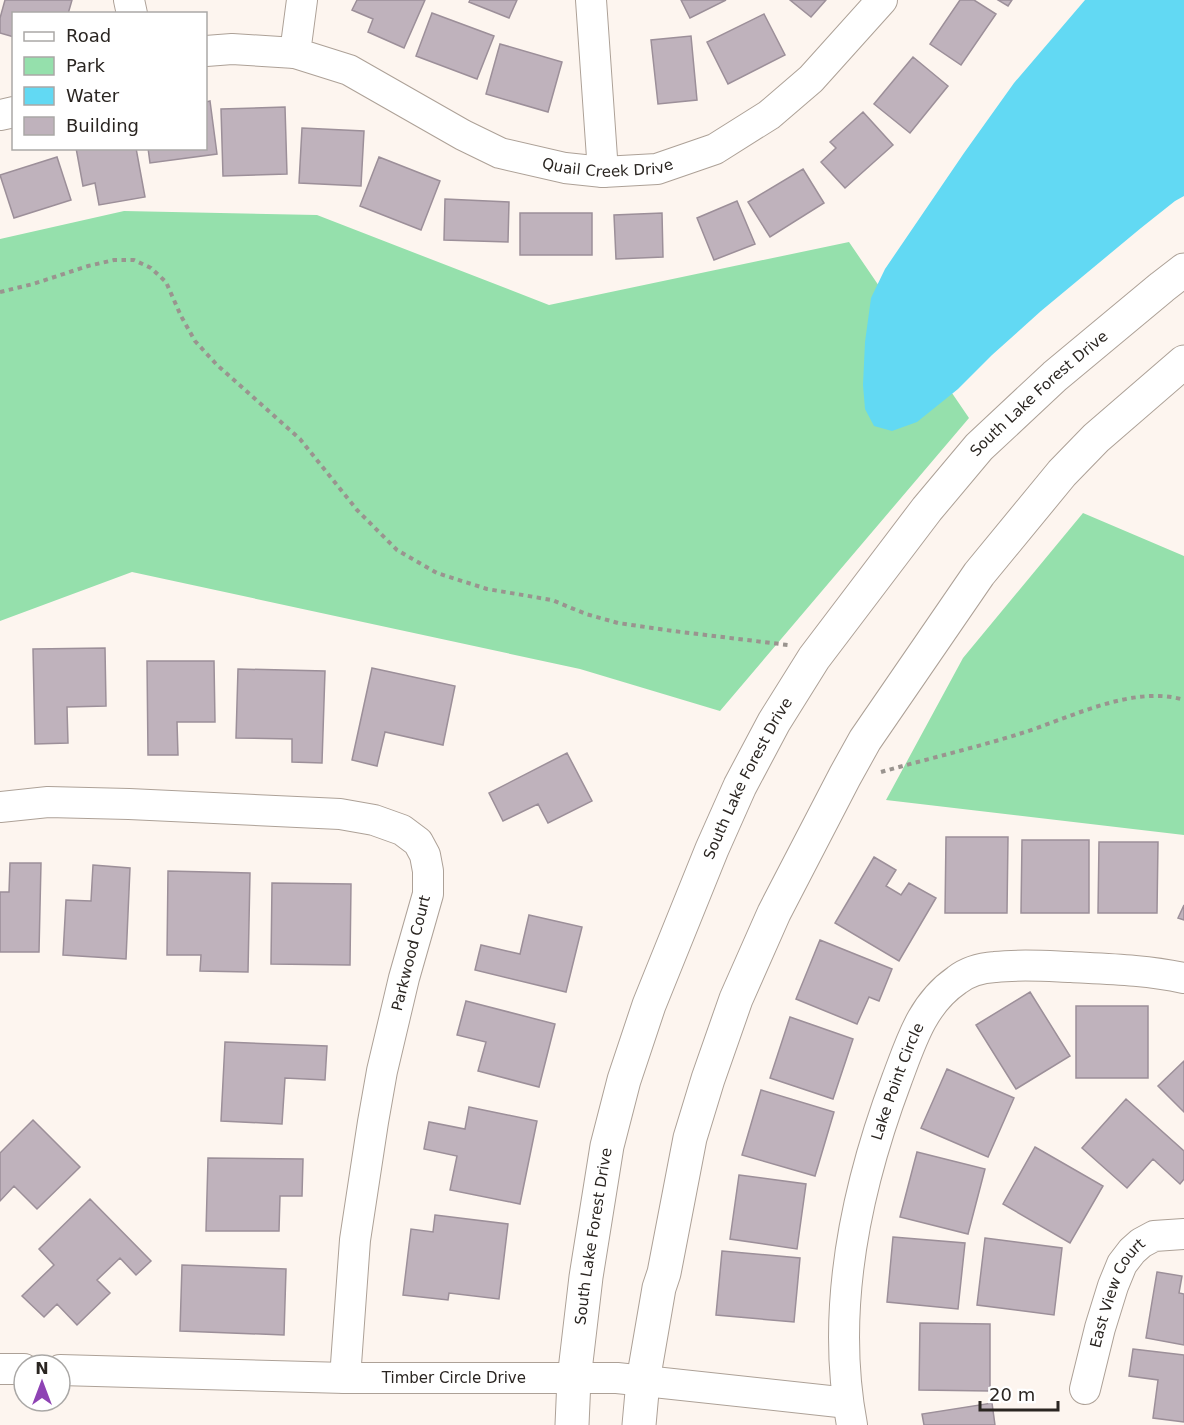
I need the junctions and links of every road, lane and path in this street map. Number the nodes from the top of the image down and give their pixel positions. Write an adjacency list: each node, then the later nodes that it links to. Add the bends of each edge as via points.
1 (302, 0): 5 (street)
2 (591, 0): 6 (street)
3 (882, 0): 6 (street, Quail Creek Drive, via 811,79 769,115 715,149 657,169)
4 (207, 51): 5 (street, Quail Creek Drive)
5 (296, 53): 6 (street, Quail Creek Drive, via 349,70 500,153)
6 (603, 172)
7 (1184, 270): 18 (main road, South Lake Forest Drive, via 1055,376 979,447 814,658 774,722 712,849 649,1005 624,1080 599,1188)
8 (0, 292): 10 (path, via 88,266 134,260 151,268 166,282 195,340 217,365 300,439 357,510 397,550 437,573 487,589 552,600 618,623)
9 (1184, 362): 19 (main road, via 1062,472 979,574 844,776 774,913 736,999 708,1079 690,1138)
10 (793, 645)
11 (1184, 699): 12 (path, via 1142,696)
12 (873, 774)
13 (0, 807): 17 (street, Parkwood Court, via 48,802 340,814 402,830 418,842 425,855 428,894 404,978 373,1122 355,1240)
14 (1184, 978): 21 (street, Lake Point Circle, via 1144,970 994,967 975,970 935,999 920,1020 882,1118 858,1210 847,1277 844,1328)
15 (1184, 1234): 20 (street, East View Court, via 1154,1236 1122,1264)
16 (72, 1370): 17 (street, Timber Circle Drive)
17 (345, 1378): 18 (street, Timber Circle Drive)
18 (574, 1379): 19 (street, Timber Circle Drive); 22 (main road, South Lake Forest Drive)
19 (643, 1381): 21 (street, Timber Circle Drive); 23 (main road)
20 (1085, 1389)
21 (850, 1414)
22 (572, 1425)
23 (639, 1425)

